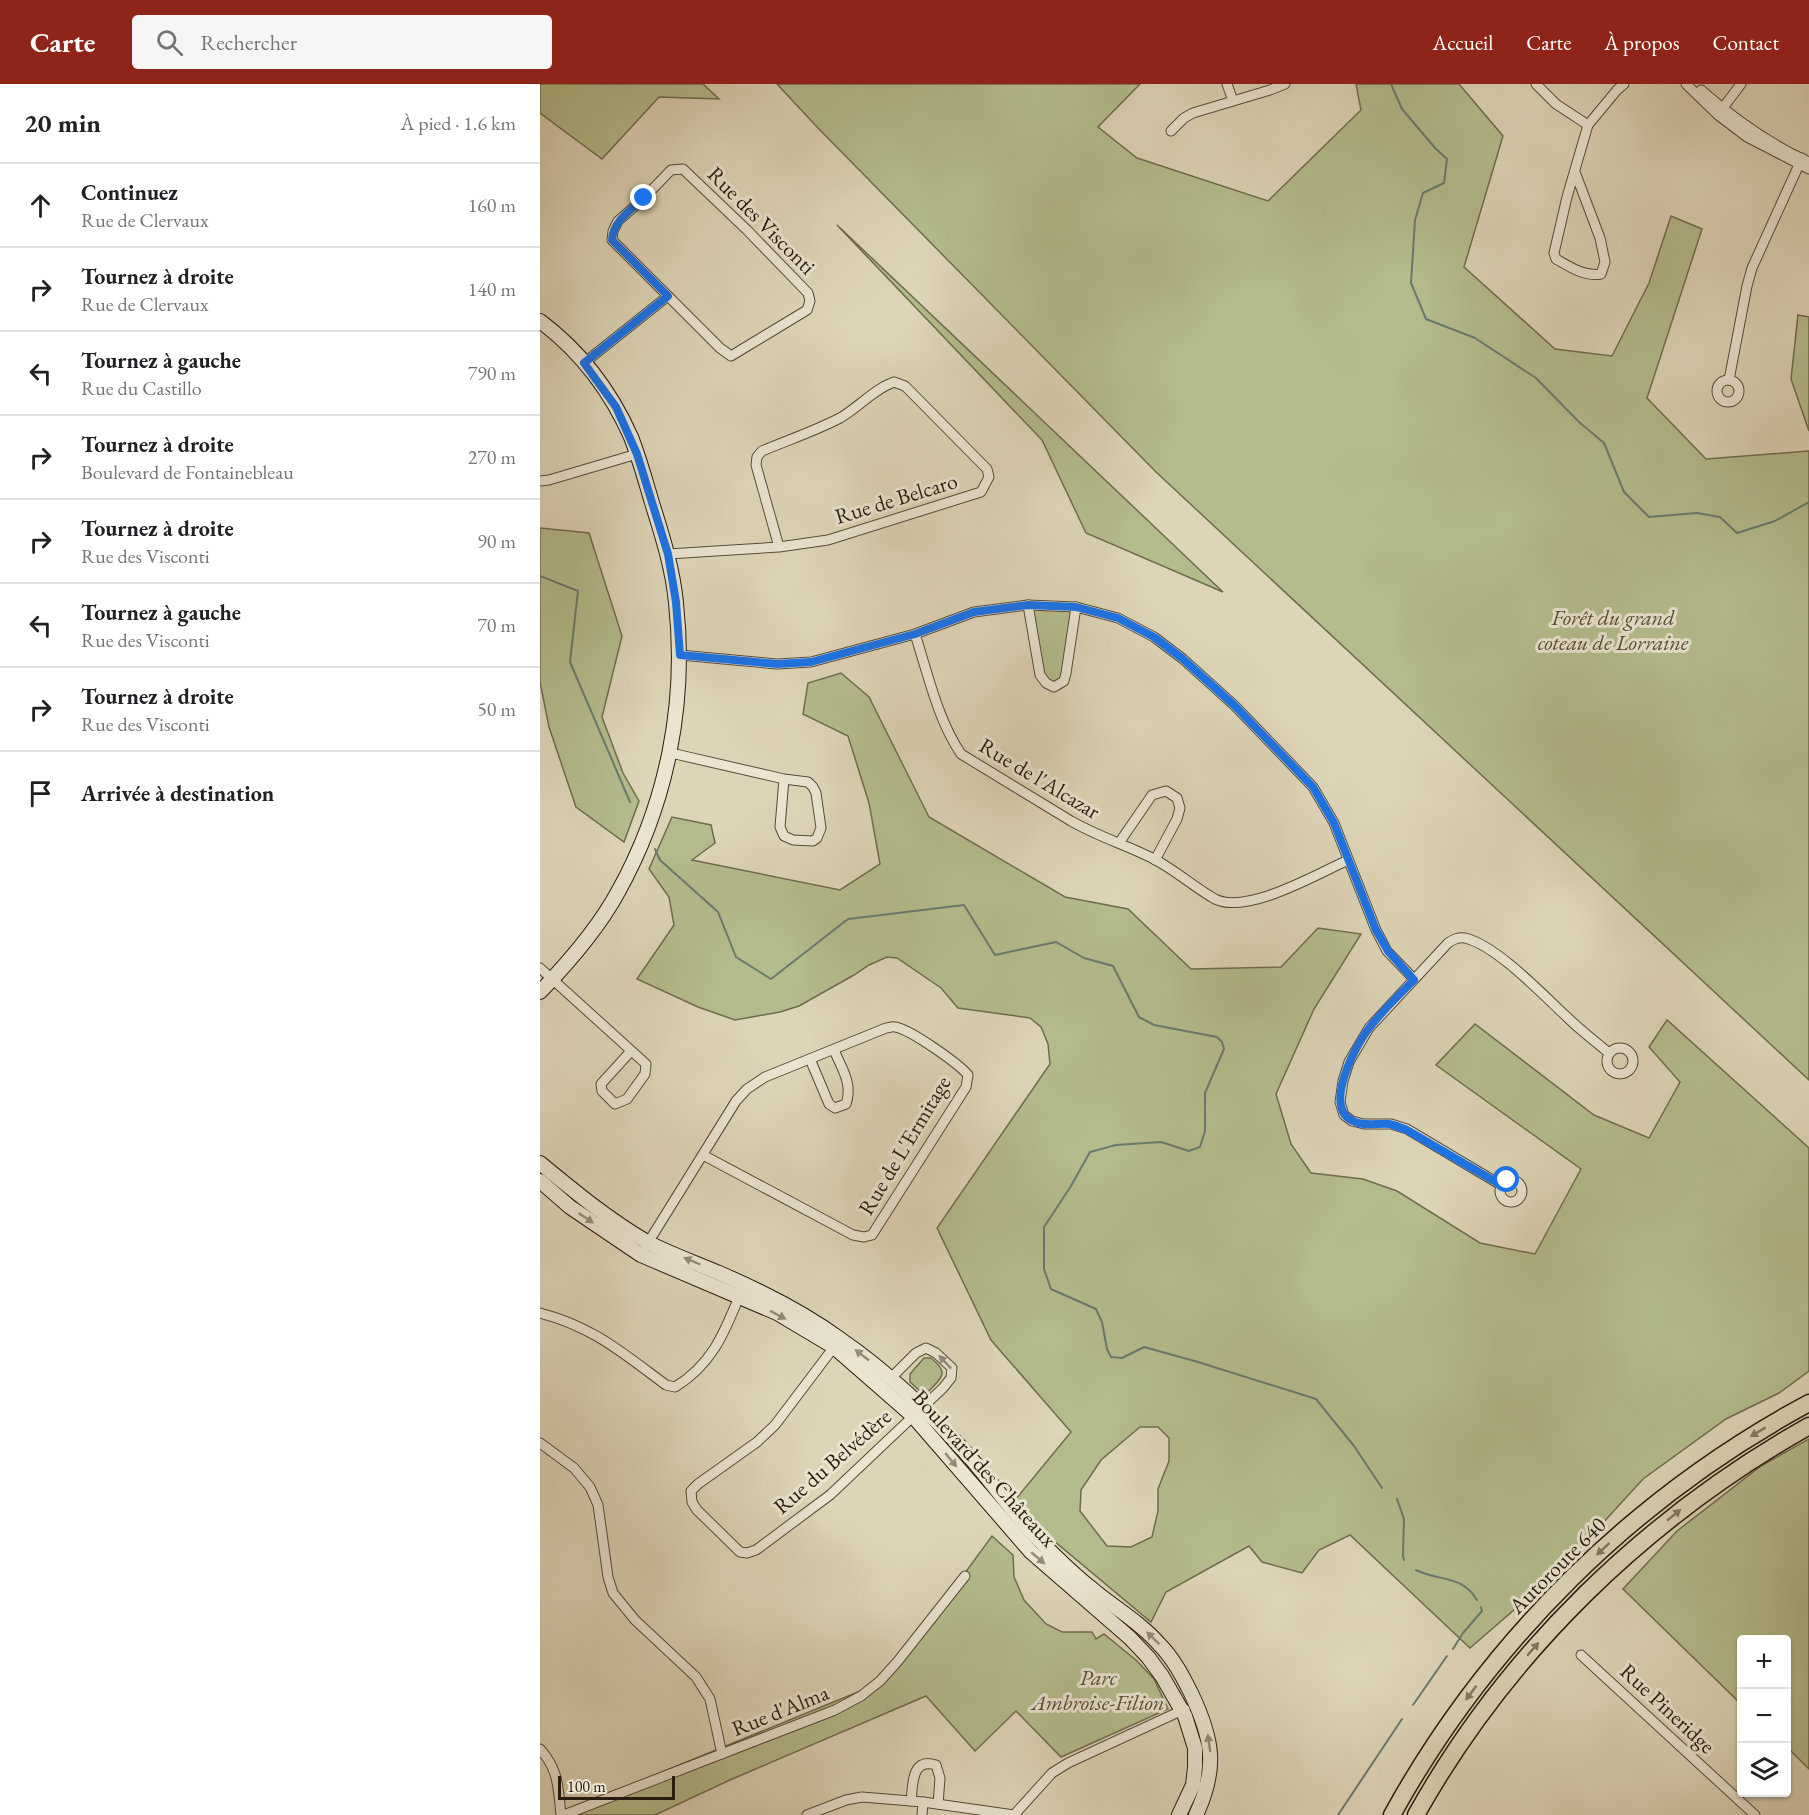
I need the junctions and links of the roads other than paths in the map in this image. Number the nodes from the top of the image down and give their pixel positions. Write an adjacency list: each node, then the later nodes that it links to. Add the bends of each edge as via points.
1 (1227, 84): 8 (street)
2 (1285, 84): 8 (street)
3 (1536, 84): 10 (street, via 1556,104)
4 (1624, 84): 10 (street)
5 (1686, 84): 9 (street)
6 (1695, 84): 9 (street)
7 (1741, 84): 9 (street)
8 (1233, 101): 11 (street, via 1193,113)
9 (1720, 112): 12 (street, via 1747,136)
10 (1588, 125): 14 (street)
11 (1171, 131)
12 (1803, 162): 13 (street); 18 (street, via 1752,268)
13 (1809, 169)
14 (1575, 172): 14 (street, via 1554,253 1556,260 1592,276 1601,274 1605,262)
15 (668, 296): 15 (street, Rue des Visconti, via 731,356 807,310 810,302 808,293 683,169 671,170 612,231 612,240); 17 (street)
16 (540, 321): 17 (street)
17 (584, 363): 19 (street, via 616,407)
18 (1729, 380)
19 (637, 454): 20 (street); 22 (street)
20 (540, 481)
21 (778, 547): 21 (street, Rue de Belcaro, via 828,540 981,492 989,477 987,469 894,381 838,418 758,457 756,465); 22 (street, Rue de Belcaro)
22 (668, 554): 26 (street)
23 (1028, 605): 24 (street); 24 (street, via 1040,675 1054,687 1064,681); 25 (street, via 974,612)
24 (1076, 607): 31 (street, via 1118,618 1154,637 1235,706 1313,787 1334,823)
25 (915, 634): 26 (street, via 811,662 777,664); 29 (street, Rue de l'Alcazar, via 941,714 961,754 1088,831)
26 (680, 655): 27 (street)
27 (671, 753): 28 (street); 33 (street, via 642,844 618,894)
28 (784, 779): 28 (street, via 780,827 784,836 793,840 817,838 821,828 813,787 808,782)
29 (1119, 843): 30 (street, Rue de l'Alcazar); 30 (street, Rue de l'Alcazar, via 1152,795 1166,791 1177,798 1180,808)
30 (1155, 860): 31 (street, Rue de l'Alcazar, via 1217,900 1234,902 1268,897)
31 (1348, 860): 34 (street, via 1376,930 1388,951)
32 (540, 968): 33 (street)
33 (553, 978): 35 (street); 37 (street)
34 (1414, 980): 38 (street, via 1448,943 1466,938 1504,959); 43 (street, via 1369,1028 1349,1062 1340,1102 1344,1115 1358,1123 1391,1124 1407,1130)
35 (540, 992)
36 (834, 1050): 39 (street, Rue de L'Ermitage); 39 (street, via 848,1084 846,1104 835,1108 829,1104); 40 (street, Rue de L'Ermitage, via 896,1027 962,1067 968,1075 966,1087 872,1235 853,1235)
37 (631, 1051): 37 (street, via 601,1084 602,1091 615,1104 627,1099 645,1074 646,1064)
38 (1609, 1053)
39 (810, 1059): 40 (street, Rue de L'Ermitage, via 765,1077 747,1089)
40 (704, 1155): 44 (street, Rue de L'Ermitage)
41 (540, 1163): 44 (street, Boulevard des Châteaux)
42 (540, 1181): 44 (street, Boulevard des Châteaux, one-way to 44, via 570,1207)
43 (1501, 1185)
44 (645, 1248): 45 (street, Boulevard des Châteaux)
45 (742, 1290): 46 (street, via 722,1337 706,1362 675,1387 666,1385 598,1336); 47 (street, Boulevard des Châteaux, via 777,1313)
46 (540, 1313)
47 (837, 1343): 48 (street, Boulevard des Châteaux, one-way to 47); 50 (street, Boulevard des Châteaux); 50 (street, Rue du Belvédère, via 775,1425 691,1491 697,1510 740,1552 756,1550 830,1495)
48 (891, 1378): 50 (street, Boulevard des Châteaux); 50 (street, Boulevard des Châteaux, one-way to 48, via 951,1378 952,1368 926,1348)
49 (1809, 1403): 68 (highway, Autoroute 640, one-way to 68, via 1670,1492 1563,1586 1471,1693)
50 (918, 1411): 55 (street, Boulevard des Châteaux, one-way to 50, via 1183,1677 1158,1642 1042,1543 974,1462); 56 (street, Boulevard des Châteaux, one-way to 56, via 1031,1552 1148,1657)
51 (1809, 1426): 69 (highway, Autoroute 640, one-way to 51, via 1497,1693 1590,1589 1702,1494)
52 (540, 1443): 58 (street, via 574,1468 590,1487 598,1505 608,1577 614,1593 635,1620 696,1677 710,1699)
53 (964, 1576): 58 (street, Rue d'Alma, via 898,1661 861,1696)
54 (1581, 1654): 70 (street, Rue Pineridge)
55 (1196, 1704): 56 (street); 67 (street, Boulevard des Châteaux, one-way to 55, via 1206,1790 1210,1764 1208,1733)
56 (1183, 1710): 65 (street, via 1068,1763 1052,1773); 66 (street, Boulevard des Châteaux, via 1194,1741 1195,1767 1193,1785)
57 (540, 1749): 62 (street, via 556,1776)
58 (722, 1754): 62 (street, Rue d'Alma)
59 (911, 1801): 60 (street); 61 (street, via 914,1773 922,1764 929,1763 939,1771); 63 (street, via 854,1798)
60 (923, 1802): 61 (street); 64 (street)
61 (938, 1804): 65 (street)
62 (562, 1815)
63 (807, 1815)
64 (922, 1815)
65 (1014, 1815)
66 (1179, 1815)
67 (1196, 1815)
68 (1392, 1815)
69 (1416, 1815)
70 (1755, 1815)

